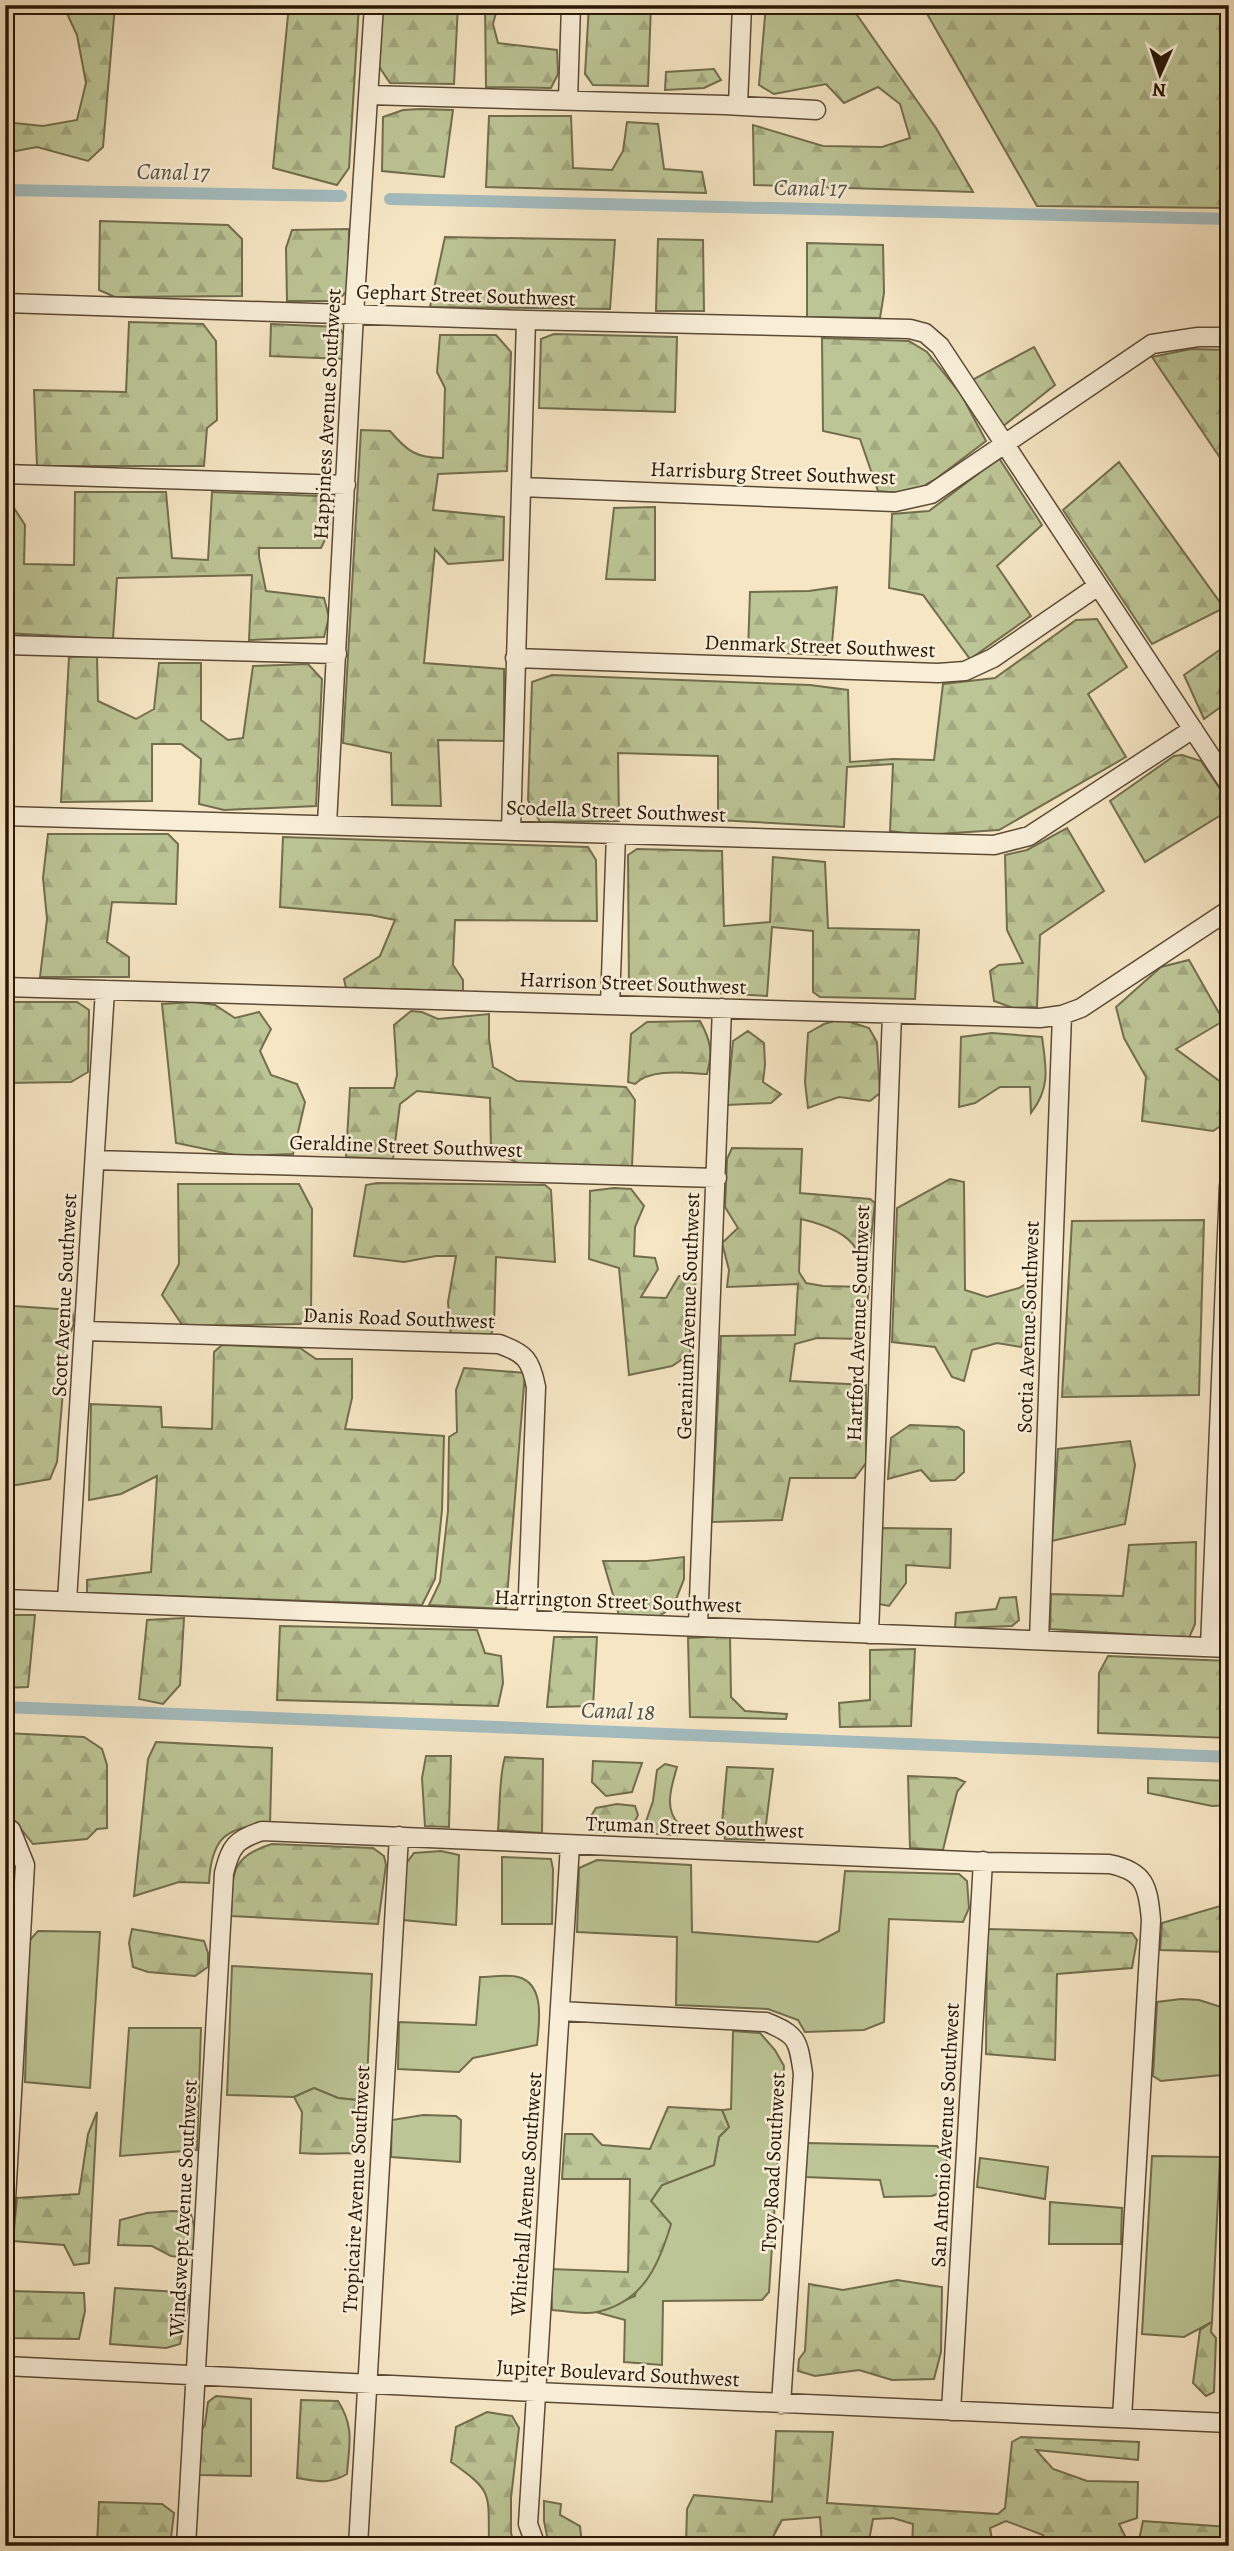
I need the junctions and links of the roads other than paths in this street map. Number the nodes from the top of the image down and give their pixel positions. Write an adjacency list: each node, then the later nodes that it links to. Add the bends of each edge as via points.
1 (374, 5): 4 (street, Happiness Avenue Southwest)
2 (571, 5): 5 (street)
3 (742, 5): 6 (street)
4 (369, 94): 5 (street); 9 (street, Happiness Avenue Southwest)
5 (568, 100): 6 (street)
6 (738, 105): 7 (street)
7 (816, 110)
8 (5, 303): 9 (street, Gephart Street Southwest)
9 (354, 314): 10 (street, Gephart Street Southwest); 14 (street, Happiness Avenue Southwest)
10 (526, 320): 12 (street, Gephart Street Southwest, via 925,332 940,346); 15 (street)
11 (1229, 338): 12 (street, Harrisburg Street Southwest, via 1152,344)
12 (1003, 443): 15 (street, Harrisburg Street Southwest, via 931,494 895,502); 16 (street)
13 (5, 474): 14 (street)
14 (346, 485): 18 (street, Happiness Avenue Southwest)
15 (521, 487): 19 (street)
16 (1098, 586): 19 (street, Denmark Street Southwest, via 993,658 965,671); 20 (street)
17 (5, 645): 18 (street)
18 (337, 654): 23 (street, Happiness Avenue Southwest)
19 (515, 658): 24 (street)
20 (1193, 729): 21 (street); 25 (street, Scodella Street Southwest, via 1029,836 994,845)
21 (1229, 784)
22 (5, 816): 23 (street, Scodella Street Southwest)
23 (327, 824): 24 (street, Scodella Street Southwest)
24 (511, 831): 25 (street, Scodella Street Southwest)
25 (616, 834): 29 (street)
26 (1229, 910): 32 (street, Harrison Street Southwest, via 1081,1008)
27 (5, 987): 28 (street, Harrison Street Southwest)
28 (105, 990): 29 (street, Harrison Street Southwest); 33 (street, Scott Avenue Southwest)
29 (610, 1005): 30 (street, Harrison Street Southwest)
30 (722, 1008): 31 (street, Harrison Street Southwest); 34 (street, Geranium Avenue Southwest)
31 (892, 1014): 32 (street, Harrison Street Southwest); 41 (street, Hartford Avenue Southwest)
32 (1062, 1015): 42 (street, Scotia Avenue Southwest)
33 (95, 1160): 34 (street, Geraldine Street Southwest); 36 (street, Scott Avenue Southwest)
34 (717, 1178): 40 (street, Geranium Avenue Southwest)
35 (1229, 1186): 43 (street)
36 (85, 1331): 38 (street, Scott Avenue Southwest); 39 (street, Danis Road Southwest, via 499,1344 520,1351 533,1368 536,1387)
37 (5, 1599): 38 (street, Harrington Street Southwest)
38 (67, 1601): 39 (street, Harrington Street Southwest)
39 (527, 1620): 40 (street, Harrington Street Southwest)
40 (698, 1626): 41 (street, Harrington Street Southwest)
41 (869, 1634): 42 (street, Harrington Street Southwest)
42 (1039, 1640): 43 (street, Harrington Street Southwest)
43 (1210, 1647): 44 (street, Harrington Street Southwest)
44 (1229, 1648)
45 (8, 1828): 51 (street, via 25,1865)
46 (399, 1836): 47 (street, Truman Street Southwest); 49 (street, Truman Street Southwest, via 262,1831 243,1837 230,1850); 54 (street, Tropicaire Avenue Southwest)
47 (570, 1845): 48 (street, Truman Street Southwest); 50 (street, Whitehall Avenue Southwest)
48 (983, 1861): 57 (street, San Antonio Avenue Southwest); 58 (street, Truman Street Southwest, via 1126,1867 1142,1879 1149,1899)
49 (223, 1873): 53 (street, Windswept Avenue Southwest)
50 (560, 2011): 55 (street, Whitehall Avenue Southwest); 56 (street, Troy Road Southwest, via 766,2022 788,2031 799,2047 803,2074)
51 (5, 2217)
52 (5, 2366): 53 (street, Jupiter Boulevard Southwest)
53 (196, 2376): 54 (street, Jupiter Boulevard Southwest); 60 (street, Windswept Avenue Southwest)
54 (367, 2383): 55 (street, Jupiter Boulevard Southwest); 61 (street, Tropicaire Avenue Southwest)
55 (536, 2392): 56 (street, Jupiter Boulevard Southwest); 62 (street, Whitehall Avenue Southwest, via 528,2524)
56 (781, 2404): 57 (street, Jupiter Boulevard Southwest)
57 (951, 2411): 58 (street, Jupiter Boulevard Southwest)
58 (1122, 2418): 59 (street, Jupiter Boulevard Southwest)
59 (1229, 2423)
60 (186, 2546)
61 (358, 2546)
62 (536, 2546)

